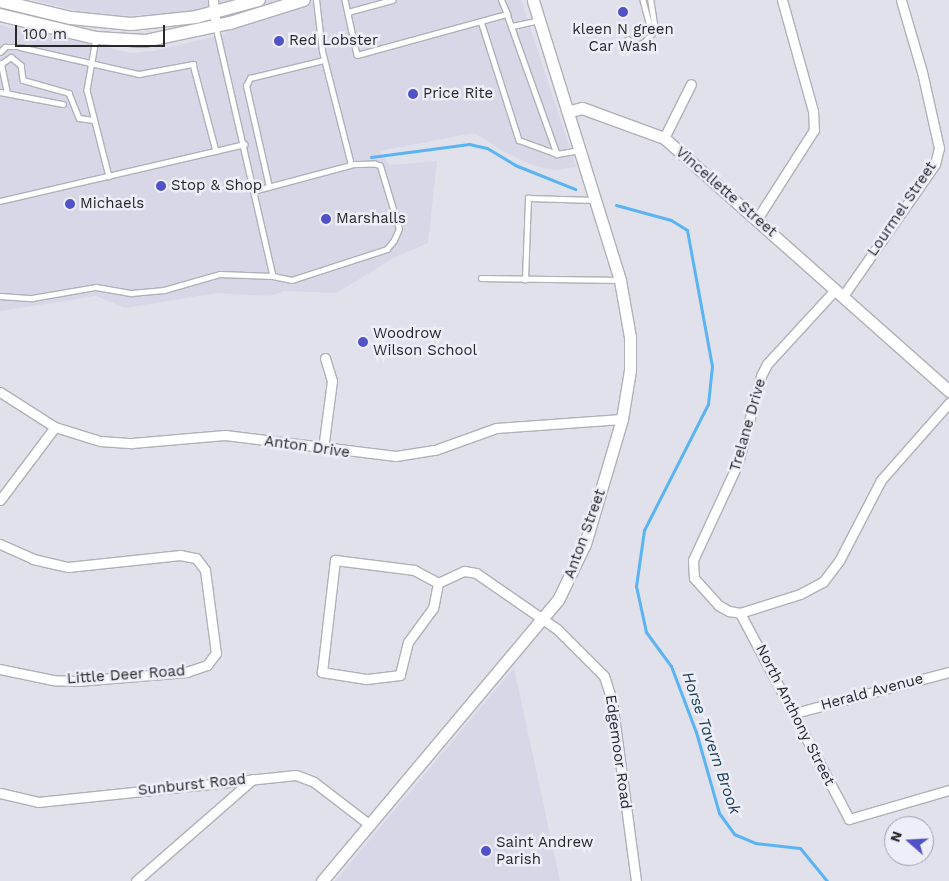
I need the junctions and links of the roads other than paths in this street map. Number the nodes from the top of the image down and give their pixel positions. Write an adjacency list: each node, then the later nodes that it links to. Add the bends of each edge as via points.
1 (259, 0): 13 (main road)
2 (304, 0): 21 (main road)
3 (316, 0): 26 (lane)
4 (345, 0): 14 (lane)
5 (392, 0): 14 (lane)
6 (501, 0): 15 (lane)
7 (533, 0): 17 (street)
8 (643, 0): 22 (lane)
9 (650, 0): 22 (lane, via 656,24)
10 (782, 0): 45 (street, via 813,111 814,130)
11 (901, 0): 50 (street, Lourmel Street, via 939,148 931,171)
12 (0, 1): 18 (main road)
13 (214, 6): 18 (main road, via 156,24); 21 (street)
14 (348, 12): 19 (lane, via 357,55)
15 (507, 14): 19 (lane); 20 (lane)
16 (0, 15): 23 (main road)
17 (540, 20): 20 (lane); 32 (street)
18 (96, 22): 23 (main road)
19 (481, 22): 38 (lane, via 519,140)
20 (512, 26): 38 (lane)
21 (216, 27): 23 (main road, via 145,41); 35 (lane)
22 (652, 34): 24 (lane, via 633,46)
23 (96, 38): 27 (lane)
24 (628, 39)
25 (0, 52): 27 (lane, via 5,47 20,48)
26 (324, 60): 39 (lane); 41 (lane, via 250,78 246,86)
27 (93, 65): 33 (lane, via 87,90); 37 (lane, via 139,74 193,64)
28 (691, 84): 34 (street)
29 (0, 92): 30 (lane)
30 (7, 93): 31 (lane); 33 (lane, via 1,64 11,57 21,64 23,80 69,93 79,118)
31 (63, 104)
32 (570, 111): 34 (street, Vincellette Street, via 582,108); 36 (street, Anton Street)
33 (93, 120): 40 (lane)
34 (664, 138): 45 (street, Vincellette Street)
35 (244, 144): 37 (lane); 42 (lane)
36 (581, 150): 38 (lane); 43 (street, Anton Street)
37 (216, 151): 40 (lane)
38 (557, 154)
39 (351, 165): 41 (lane); 46 (lane, via 380,166 399,228 394,240 387,249 292,280)
40 (109, 176): 44 (lane)
41 (269, 186): 42 (lane)
42 (253, 191): 46 (lane)
43 (596, 200): 48 (lane, via 528,198); 49 (street, Anton Street)
44 (0, 201)
45 (757, 219): 50 (street, Vincellette Street)
46 (273, 276): 51 (lane, via 220,274 164,290 131,293 96,287 32,298)
47 (481, 278): 48 (lane)
48 (525, 280): 49 (lane)
49 (620, 280): 56 (street, Anton Street, via 630,337 630,370)
50 (839, 293): 53 (street, Vincellette Street); 62 (street, Trelane Drive, via 767,364 738,463 693,560 694,578 699,586 718,605)
51 (0, 296)
52 (325, 358): 58 (street, via 332,380)
53 (949, 391)
54 (0, 392): 57 (street, Anton Drive)
55 (949, 403): 62 (street, via 881,480 839,561 823,582 800,594)
56 (622, 419): 58 (street, Anton Drive, via 496,428 416,455 371,455); 63 (street, Anton Street, via 585,544 568,583)
57 (55, 427): 58 (street, Anton Drive, via 80,437 117,443 225,435); 59 (street)
58 (323, 449)
59 (0, 500)
60 (0, 544): 64 (street, Little Deer Road, via 33,560 68,567 180,555 196,558 205,570 216,653 207,665 187,672 87,680 53,680)
61 (438, 583): 61 (street, via 414,570 335,560 322,672 366,679 400,675 408,642 433,608); 63 (street, Edgemoor Road, via 472,571)
62 (740, 613): 66 (street, North Anthony Street)
63 (545, 619): 70 (street, Anton Street); 73 (street, Edgemoor Road, via 600,670 608,684)
64 (0, 669)
65 (949, 672): 66 (street, Herald Avenue)
66 (795, 712): 69 (street, North Anthony Street, via 849,819)
67 (253, 779): 68 (street, Sunburst Road, via 38,802); 70 (street, Sunburst Road, via 288,775 306,778); 71 (street)
68 (0, 793)
69 (948, 794)
70 (370, 825): 72 (street, Anton Street)
71 (136, 881)
72 (322, 881)
73 (636, 881)

